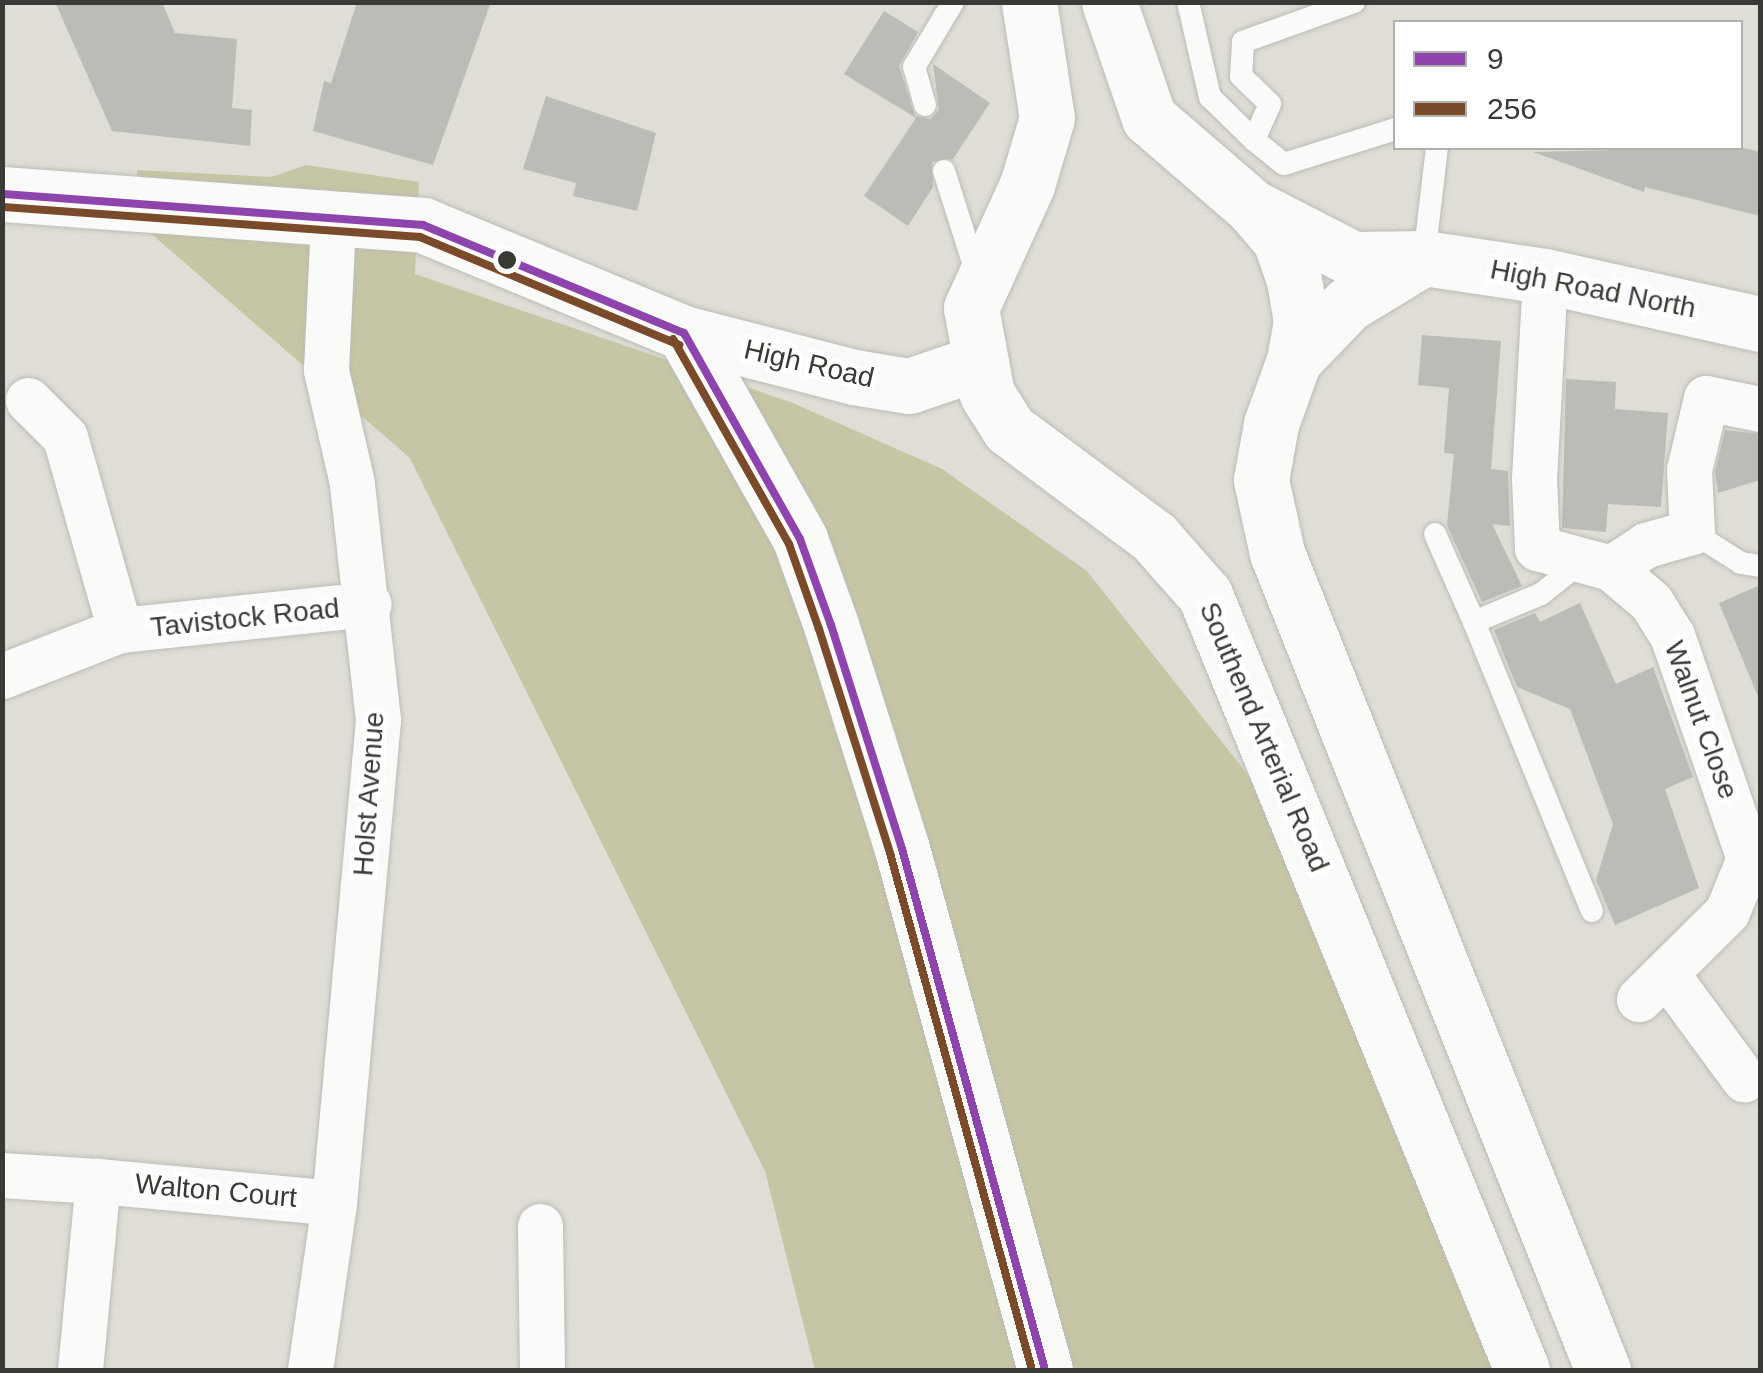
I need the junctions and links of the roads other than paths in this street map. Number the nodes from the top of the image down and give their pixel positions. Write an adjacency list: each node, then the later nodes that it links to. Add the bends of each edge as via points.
1 (953, 2): 6 (lane, via 914,67)
2 (1029, 2): 16 (main road, Southend Arterial Road, via 1047,118 1027,185)
3 (1109, 2): 12 (main road, via 1149,118)
4 (1188, 2): 8 (lane, via 1210,97)
5 (1354, 2): 8 (lane, via 1243,42 1240,76 1270,104)
6 (925, 106)
7 (1393, 130): 8 (lane, via 1284,164)
8 (1254, 140)
9 (1437, 150): 14 (lane)
10 (944, 172): 16 (lane)
11 (2, 194): 13 (main road, High Road)
12 (1252, 207): 14 (main road, High Road North, via 1352,258); 19 (main road, via 1280,240 1294,280 1301,321)
13 (333, 219): 18 (main road, High Road, via 423,225); 27 (street, Holst Avenue, via 326,370)
14 (1424, 258): 15 (main road, High Road North); 19 (main road, via 1348,304)
15 (1545, 276): 17 (main road, High Road North); 25 (street, via 1534,478 1537,548)
16 (979, 286): 20 (main road, Southend Arterial Road, via 971,308)
17 (1760, 324)
18 (684, 333): 20 (main road, High Road, via 909,386); 40 (main road, via 800,539 831,625 902,849)
19 (1294, 360): 42 (main road, via 1271,424 1261,480 1277,554)
20 (976, 364): 41 (main road, Southend Arterial Road, via 1010,429 1154,537 1205,595)
21 (28, 400): 29 (street, Tavistock Road, via 65,437)
22 (1760, 408): 23 (street, via 1706,398 1689,470)
23 (1692, 532): 25 (street); 26 (lane, via 1741,564)
24 (1435, 534): 28 (lane)
25 (1600, 562): 28 (lane); 32 (street, Walnut Close, via 1651,602 1672,636 1748,858 1726,912 1653,986)
26 (1760, 566)
27 (370, 604): 29 (street, Tavistock Road); 35 (street, Holst Avenue, via 378,720)
28 (1474, 622): 31 (lane)
29 (120, 630): 30 (street, Tavistock Road)
30 (2, 676)
31 (1592, 911)
32 (1744, 1079)
33 (2, 1175): 34 (street, Walton Court)
34 (98, 1181): 35 (street, Walton Court); 37 (street, Walton Court)
35 (334, 1203): 38 (street, Holst Avenue)
36 (540, 1226): 39 (street)
37 (80, 1370)
38 (310, 1370)
39 (542, 1370)
40 (1045, 1370)
41 (1522, 1370)
42 (1603, 1370)

